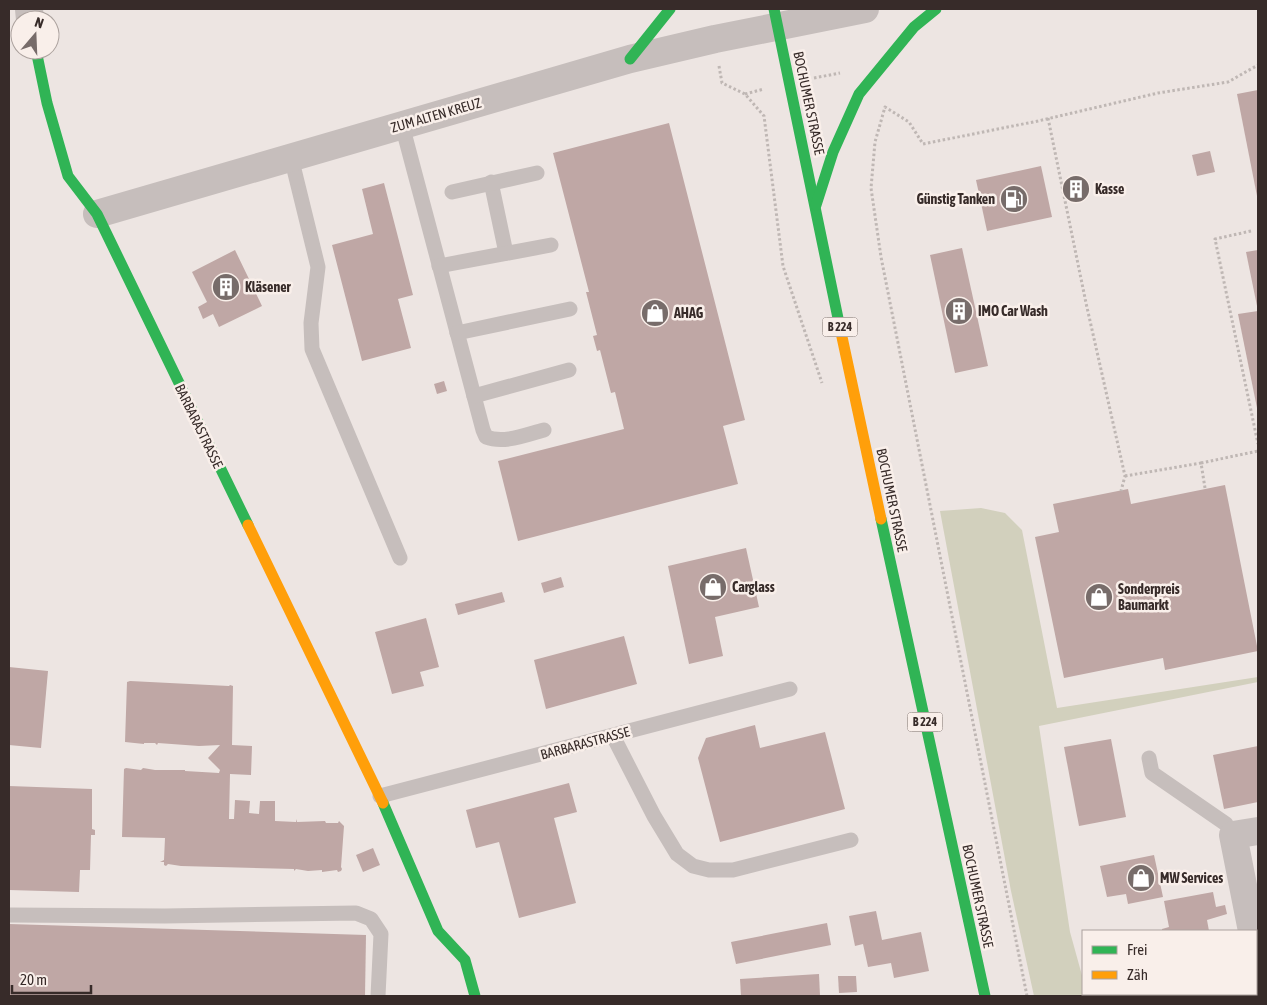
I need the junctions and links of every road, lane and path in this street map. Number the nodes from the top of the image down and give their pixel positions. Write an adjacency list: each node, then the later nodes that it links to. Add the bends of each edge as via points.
1 (670, 9): 6 (main road)
2 (865, 9): 4 (street, ZUM ALTEN KREUZ)
3 (936, 9): 15 (main road, via 914,27 859,94 833,152)
4 (776, 17): 5 (street, ZUM ALTEN KREUZ); 15 (main road, BOCHUMER STRASSE / B 224)
5 (715, 39): 6 (street, ZUM ALTEN KREUZ); 24 (path, via 722,83 746,94 764,116 783,266)
6 (630, 59): 10 (street, ZUM ALTEN KREUZ)
7 (38, 60): 16 (main road, BARBARASTRASSE, via 68,176)
8 (1258, 65): 9 (path, via 1228,82)
9 (1048, 118): 30 (path); 45 (path, via 923,144 909,122 885,107 875,142 871,188 881,257)
10 (402, 125): 11 (street, ZUM ALTEN KREUZ); 20 (lane)
11 (291, 157): 16 (street, ZUM ALTEN KREUZ); 33 (lane, via 318,267 311,323 312,349)
12 (537, 173): 13 (lane)
13 (491, 182): 14 (lane); 19 (lane)
14 (452, 192)
15 (815, 207): 44 (main road, BOCHUMER STRASSE / B 224)
16 (97, 214): 37 (main road, BARBARASTRASSE)
17 (1251, 231): 27 (path, via 1215,239)
18 (551, 245): 19 (lane)
19 (506, 253): 20 (lane)
20 (439, 266): 22 (lane)
21 (570, 309): 22 (lane)
22 (457, 333): 25 (lane)
23 (569, 370): 25 (lane)
24 (822, 385)
25 (474, 396): 26 (lane, via 486,437 503,440)
26 (544, 430)
27 (1258, 444)
28 (1258, 451): 29 (path)
29 (1201, 463): 30 (path); 31 (path)
30 (1125, 476): 32 (path)
31 (1206, 488)
32 (1121, 490)
33 (400, 558)
34 (790, 689): 35 (lane, BARBARASTRASSE)
35 (613, 736): 37 (lane, BARBARASTRASSE); 39 (lane, via 677,854 693,866 733,870)
36 (1149, 758): 38 (lane, via 1152,773 1226,824)
37 (380, 796): 43 (main road, BARBARASTRASSE, via 438,930 465,960)
38 (1246, 833): 41 (street)
39 (851, 840)
40 (9, 915): 42 (lane, via 356,913 371,919 381,934)
41 (1252, 930)
42 (378, 996)
43 (475, 996)
44 (985, 996)
45 (1027, 996)

